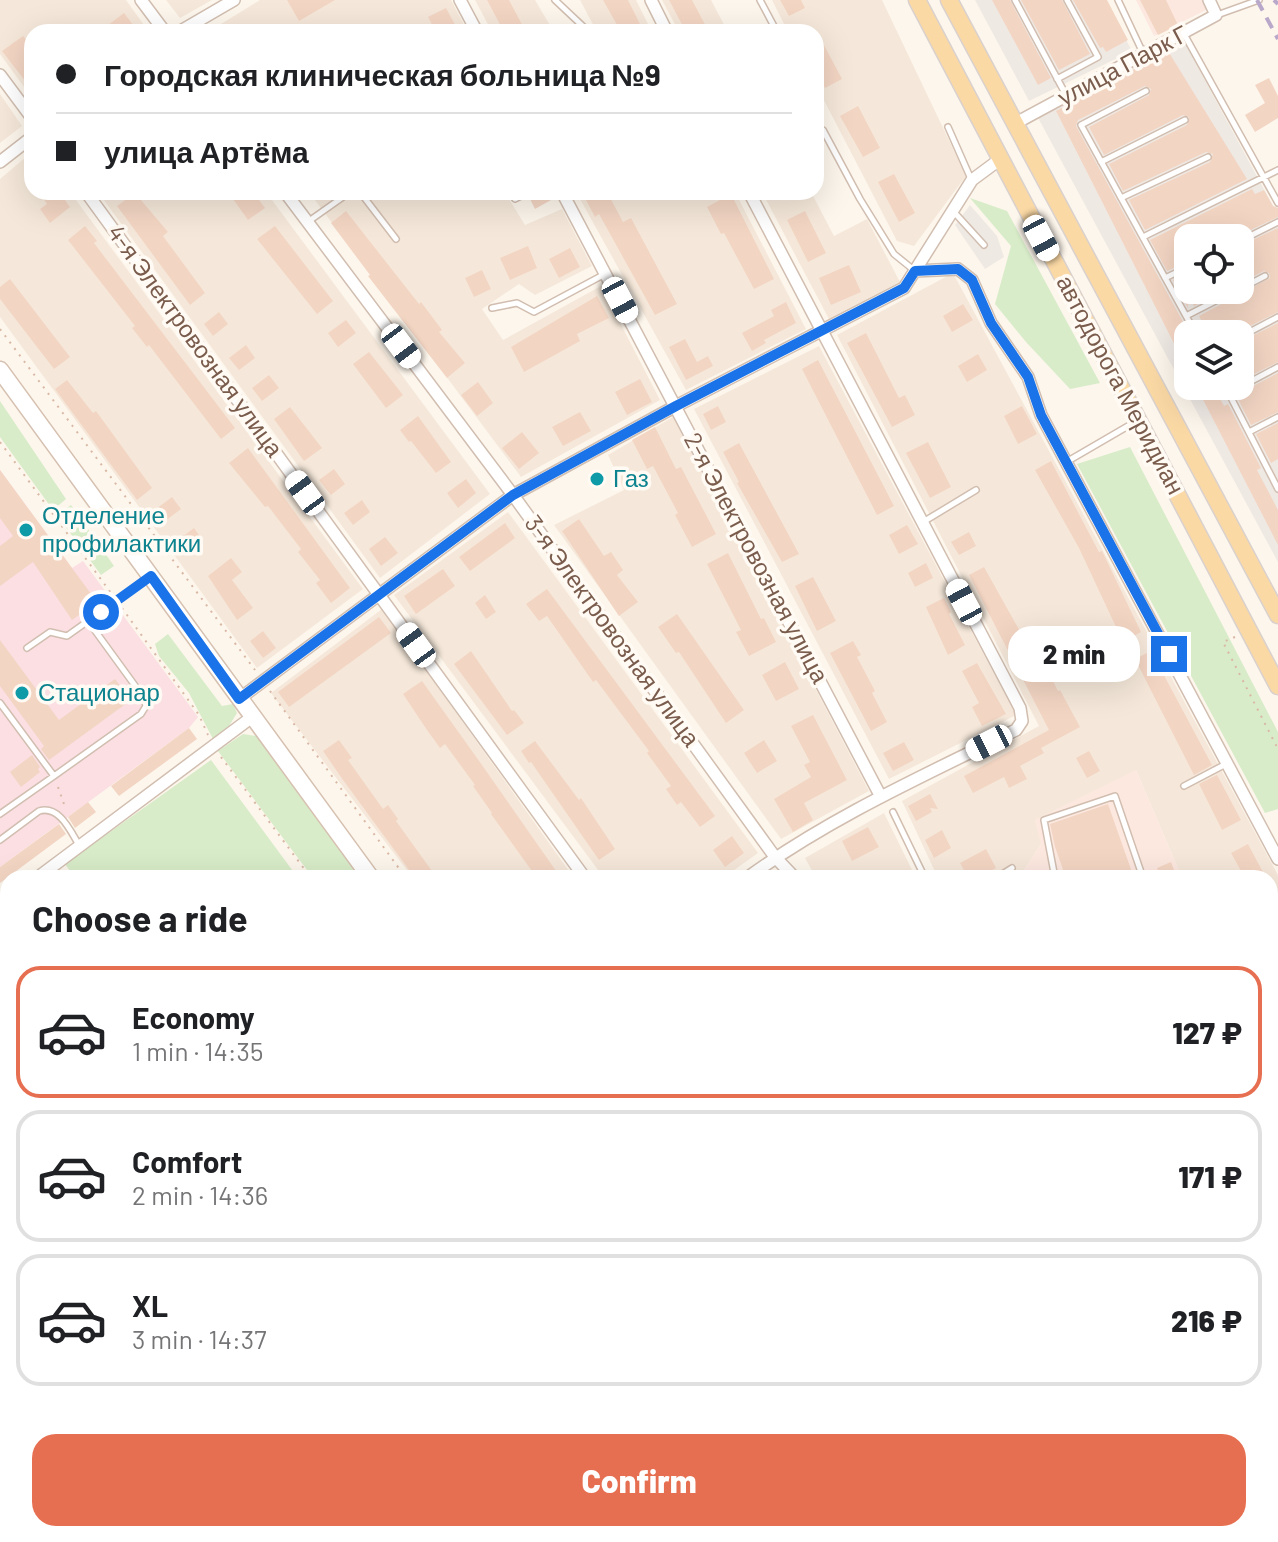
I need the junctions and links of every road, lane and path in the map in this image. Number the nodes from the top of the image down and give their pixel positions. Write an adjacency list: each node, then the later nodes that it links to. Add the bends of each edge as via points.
1 (141, 0): 15 (street)
2 (234, 0): 16 (street)
3 (460, 0): 17 (street)
4 (555, 0): 18 (lane)
5 (651, 0): 19 (street)
6 (760, 0): 20 (lane)
7 (917, 0): 34 (main road, автодорога Меридиан)
8 (949, 0): 29 (main road, автодорога Меридиан)
9 (1015, 0): 24 (lane)
10 (1067, 0): 24 (lane, via 1098,57)
11 (1118, 0): 22 (lane)
12 (1209, 0): 14 (street, улица Парк Г)
13 (1259, 0): 14 (lane)
14 (1216, 15): 21 (street, улица Парк Г)
15 (159, 24)
16 (193, 24)
17 (473, 24)
18 (580, 24)
19 (663, 24)
20 (773, 24)
21 (1184, 33): 22 (street, улица Парк Г); 38 (lane)
22 (1144, 54): 26 (street, улица Парк Г)
23 (0, 75): 27 (street)
24 (1057, 79): 26 (lane)
25 (1146, 91): 36 (lane, via 1081,125)
26 (1066, 96): 29 (street, улица Парк Г)
27 (24, 107)
28 (1185, 120): 36 (lane)
29 (1014, 124): 88 (main road, автодорога Меридиан)
30 (948, 127): 39 (lane)
31 (824, 132): 55 (lane, via 894,254)
32 (24, 143): 35 (street)
33 (1208, 157): 40 (lane)
34 (999, 160): 39 (street); 75 (main road, автодорога Меридиан)
35 (0, 162)
36 (1101, 162): 40 (lane)
37 (1278, 170): 38 (lane)
38 (1264, 178): 47 (lane); 52 (lane)
39 (972, 180): 48 (street)
40 (1121, 198): 52 (lane)
41 (92, 200): 86 (street, 4-я Электровозная улица)
42 (291, 200): 49 (street, 3-я Электровозная улица)
43 (339, 200): 49 (lane)
44 (366, 200): 53 (lane)
45 (569, 200): 56 (street, 2-я Электровозная улица)
46 (753, 200): 68 (street)
47 (1278, 203)
48 (953, 211): 54 (lane); 55 (street)
49 (308, 222): 83 (street, 3-я Электровозная улица)
50 (1278, 222): 51 (lane)
51 (1254, 234)
52 (1143, 237): 59 (lane)
53 (396, 239)
54 (984, 245)
55 (915, 271): 68 (street, via 904,288); 78 (street, via 958,269 972,280 991,323 1028,377 1041,415)
56 (606, 274): 62 (lane, via 534,312 517,303); 73 (street, 2-я Электровозная улица)
57 (1174, 274): 59 (lane)
58 (1265, 276): 60 (lane)
59 (1165, 278): 63 (lane)
60 (1254, 282)
61 (1210, 304): 63 (lane)
62 (492, 308)
63 (1186, 316): 65 (lane)
64 (1278, 317): 67 (lane)
65 (1188, 320)
66 (0, 329): 92 (path)
67 (1254, 330)
68 (821, 332): 73 (street); 84 (street)
69 (1278, 367): 71 (lane)
70 (0, 370): 85 (street)
71 (1254, 380)
72 (1233, 400): 76 (lane)
73 (676, 406): 83 (street); 102 (street, 2-я Электровозная улица)
74 (1278, 417): 76 (lane)
75 (1140, 419): 78 (lane); 93 (main road, автодорога Меридиан)
76 (1249, 432): 80 (lane)
77 (0, 442): 87 (path)
78 (1067, 461): 99 (street)
79 (1278, 469): 80 (lane)
80 (1270, 473): 81 (lane)
81 (1278, 489)
82 (976, 490): 84 (lane)
83 (513, 495): 86 (street); 108 (street, 3-я Электровозная улица)
84 (922, 522): 102 (street, via 1020,708 1022,721 1016,730)
85 (151, 576): 87 (lane); 94 (street)
86 (379, 593): 92 (street); 115 (street, 4-я Электровозная улица)
87 (117, 601): 89 (lane); 97 (path, via 199,715)
88 (1278, 615)
89 (88, 621): 91 (lane, via 67,636 50,632); 100 (lane, via 146,706)
90 (1244, 633): 98 (path, via 1223,642)
91 (27, 648)
92 (263, 681): 94 (street); 114 (path)
93 (1278, 686)
94 (239, 699): 96 (street)
95 (0, 703): 100 (lane)
96 (252, 717): 97 (street); 113 (street)
97 (213, 747): 107 (street); 112 (path)
98 (1278, 749)
99 (1227, 764): 101 (lane); 109 (street)
100 (54, 776): 104 (lane); 105 (path)
101 (1184, 786)
102 (881, 797): 108 (street)
103 (893, 812): 118 (lane)
104 (0, 814)
105 (68, 828): 106 (lane, via 47,809); 107 (lane)
106 (0, 840)
107 (80, 845): 111 (street)
108 (775, 857): 116 (street); 117 (street, 3-я Электровозная улица)
109 (1278, 859)
110 (1012, 868): 119 (lane)
111 (47, 870)
112 (305, 870)
113 (365, 870)
114 (400, 870)
115 (579, 870)
116 (758, 870)
117 (787, 870)
118 (921, 870)
119 (1009, 870)
120 (1052, 870): 121 (lane, via 1044,820 1115,796)
121 (1140, 870)

